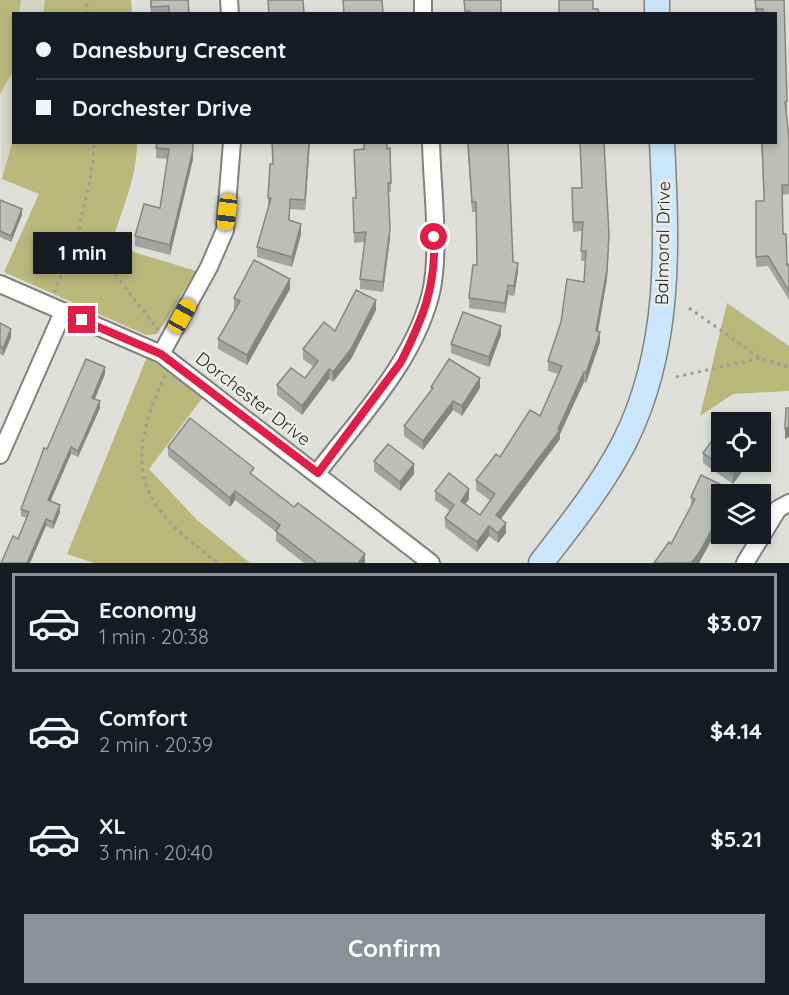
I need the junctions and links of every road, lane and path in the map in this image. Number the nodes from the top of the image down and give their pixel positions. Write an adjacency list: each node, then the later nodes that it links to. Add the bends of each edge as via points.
1 (94, 144): 5 (path)
2 (232, 144): 10 (street, via 225,230)
3 (431, 144): 16 (street, via 435,260 432,289 421,322 401,362)
4 (662, 144): 20 (street, Balmoral Drive, via 665,287 660,333 648,380 625,441 604,478)
5 (79, 227): 7 (path); 9 (path)
6 (0, 284): 7 (street, Dorchester Drive)
7 (56, 308): 10 (street, Dorchester Drive); 15 (street)
8 (689, 308): 11 (path)
9 (160, 333)
10 (161, 354): 16 (street, Dorchester Drive)
11 (760, 358): 12 (path); 14 (path)
12 (789, 367)
13 (165, 374): 18 (path, via 145,421 143,476 155,506 166,520)
14 (676, 377)
15 (0, 455)
16 (318, 473): 19 (street, Dorchester Drive)
17 (789, 503): 21 (street, via 778,509)
18 (218, 563)
19 (431, 563)
20 (541, 563)
21 (745, 563)

